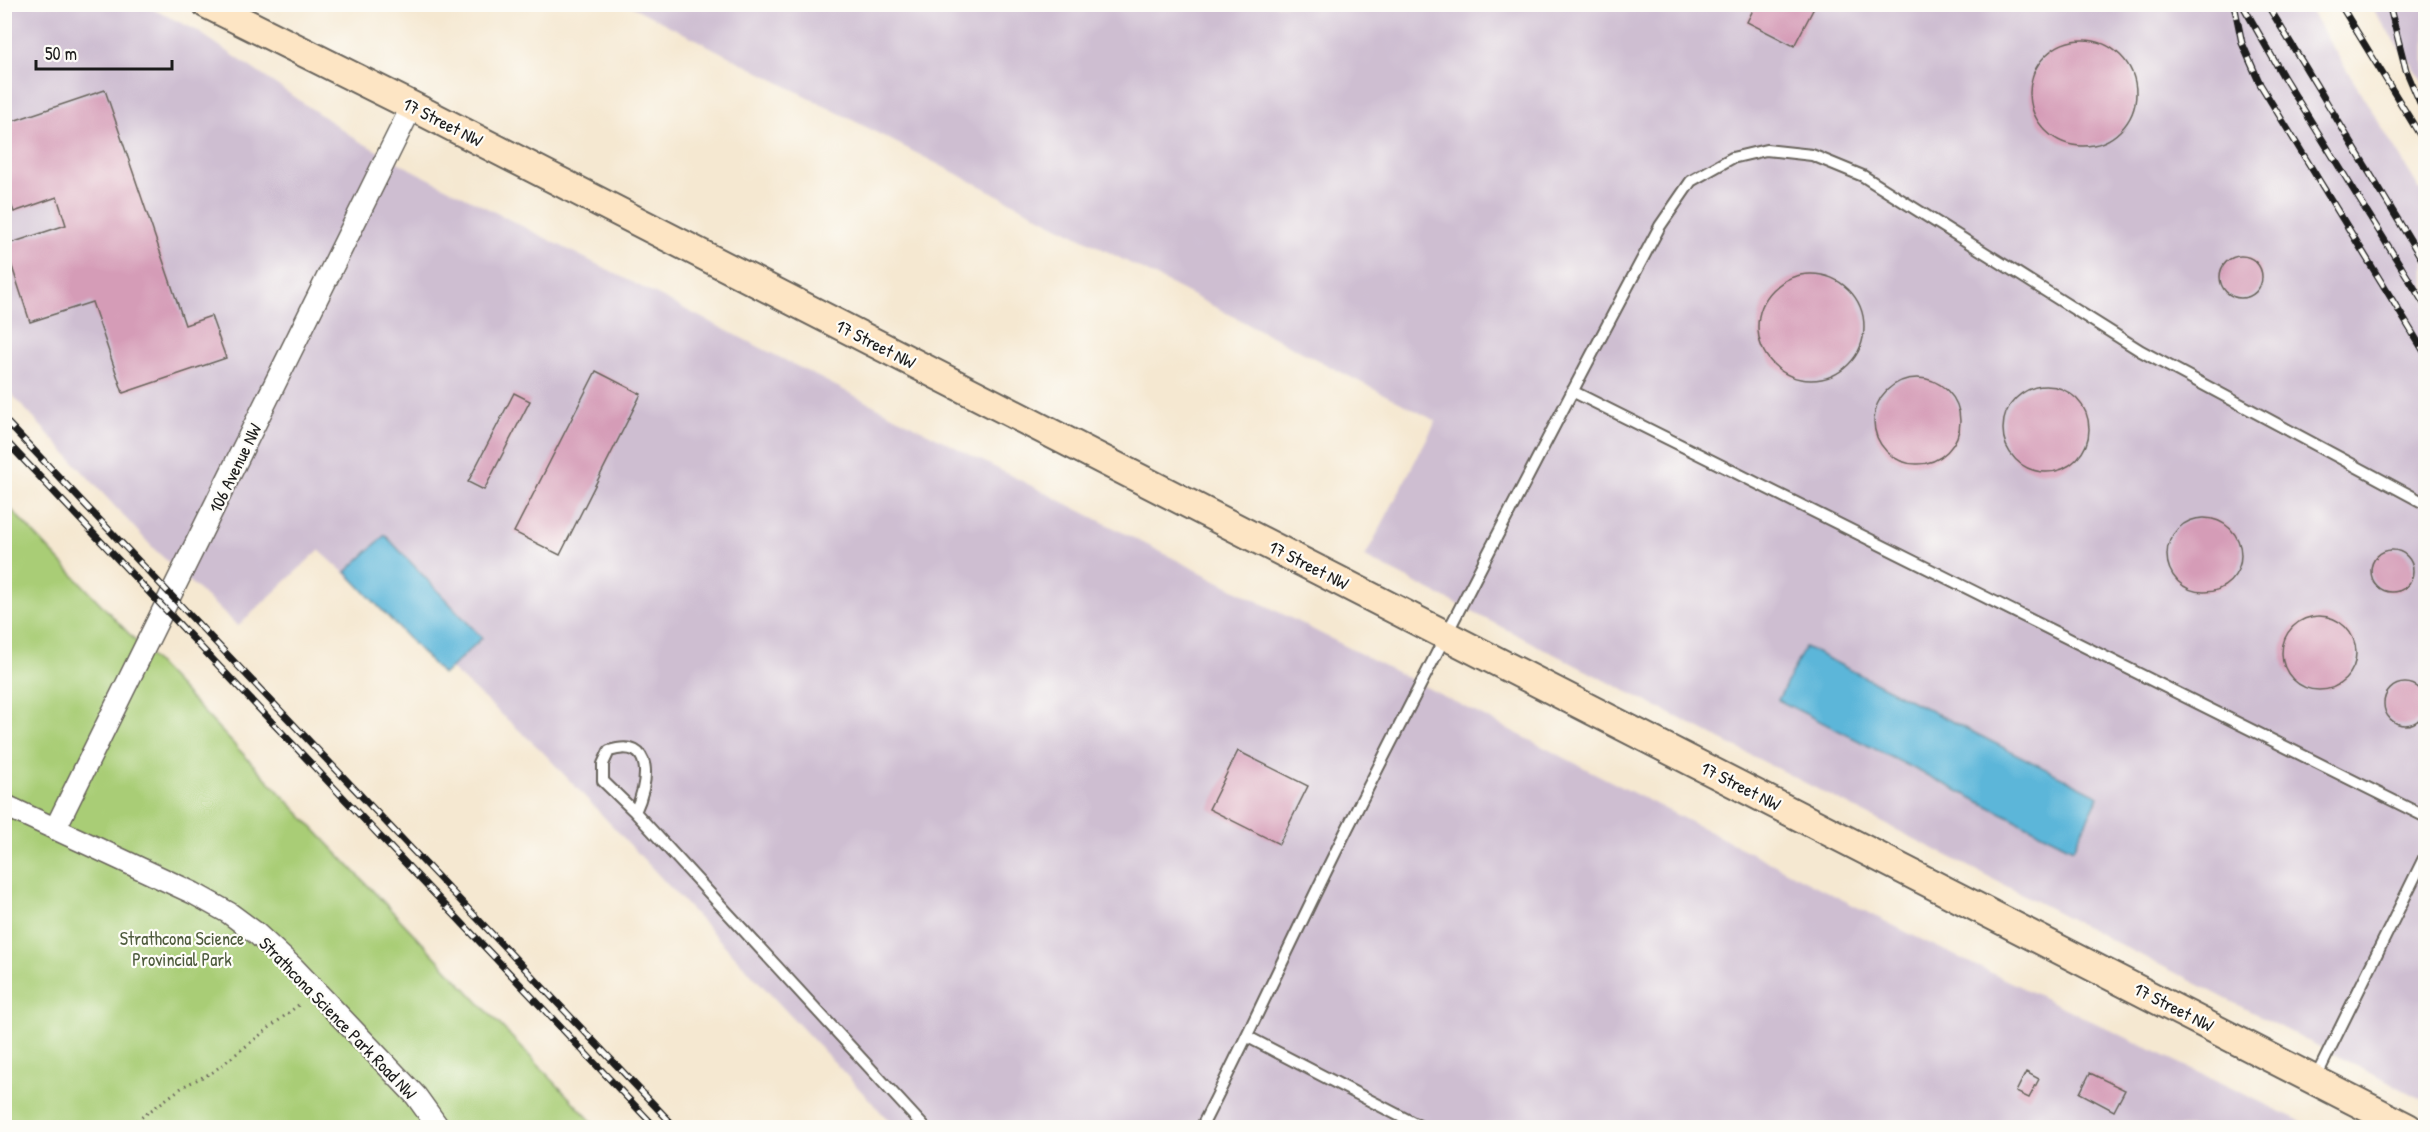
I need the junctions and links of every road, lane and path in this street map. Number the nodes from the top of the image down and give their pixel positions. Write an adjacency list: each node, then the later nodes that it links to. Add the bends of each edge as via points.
1 (207, 4): 2 (main road, 17 Street NW)
2 (412, 106): 5 (main road, 17 Street NW); 9 (street, 106 Avenue NW)
3 (1572, 391): 4 (lane, via 1660,226 1691,181 1732,158 1766,150 1812,155 1863,176 2141,351); 5 (lane); 8 (lane)
4 (2426, 504)
5 (1446, 635): 12 (lane); 13 (main road, 17 Street NW)
6 (4, 805): 9 (street, Strathcona Science Park Road NW)
7 (635, 812): 7 (lane, via 603,781 603,764 609,751 637,749 642,756 645,769); 16 (lane)
8 (2426, 817)
9 (55, 829): 11 (street, Strathcona Science Park Road NW, via 229,913 256,933)
10 (2426, 854): 13 (lane)
11 (314, 991): 14 (path, via 213,1072 184,1086); 15 (street, Strathcona Science Park Road NW, via 416,1096)
12 (1248, 1037): 17 (lane); 18 (lane)
13 (2315, 1079): 19 (main road, 17 Street NW)
14 (127, 1128)
15 (439, 1128)
16 (925, 1128)
17 (1201, 1128)
18 (1423, 1128)
19 (2409, 1128)

